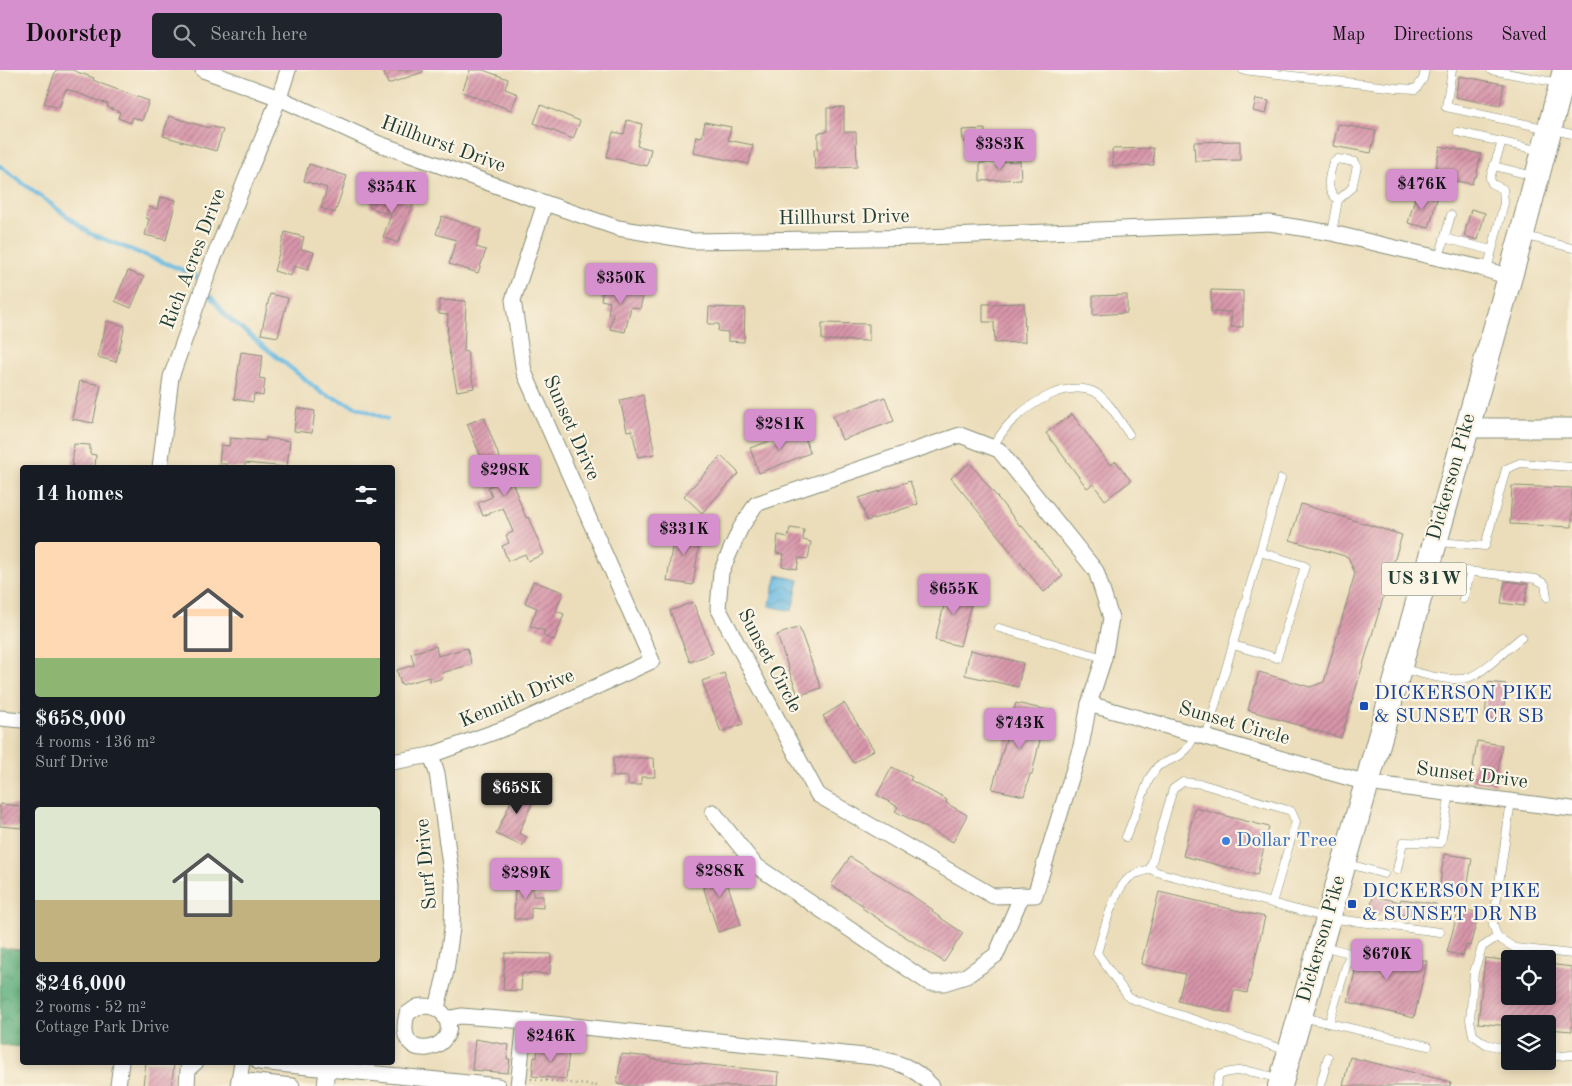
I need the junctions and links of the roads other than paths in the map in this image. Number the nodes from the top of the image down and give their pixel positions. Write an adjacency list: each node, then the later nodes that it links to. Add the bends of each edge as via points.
1 (203, 70): 8 (street, Hillhurst Drive)
2 (288, 70): 8 (street, Rich Acres Drive)
3 (1243, 70): 4 (lane, via 1416,89)
4 (1425, 70)
5 (1452, 70): 11 (lane, via 1446,107)
6 (1491, 70): 7 (lane)
7 (1566, 80): 11 (main road, Dickerson Pike / US 31W)
8 (279, 98): 16 (street, Hillhurst Drive, via 377,144); 29 (street, Rich Acres Drive, via 171,377)
9 (1458, 132): 12 (lane)
10 (1572, 134): 11 (lane)
11 (1546, 141): 12 (lane); 14 (main road, Dickerson Pike / US 31W)
12 (1502, 142): 13 (lane)
13 (1494, 166): 14 (lane); 22 (lane, via 1490,178 1492,184 1503,189 1504,203)
14 (1537, 176): 19 (main road, Dickerson Pike / US 31W)
15 (1338, 200): 15 (lane, via 1352,188 1357,166 1355,162 1338,158 1333,162 1329,187); 18 (lane)
16 (545, 203): 18 (street, Hillhurst Drive, via 618,228 693,241 1270,223); 42 (street, Sunset Drive, via 514,300 524,372)
17 (1451, 216): 20 (lane)
18 (1332, 233): 23 (street, Hillhurst Drive)
19 (1522, 234): 21 (lane); 24 (main road, Dickerson Pike / US 31W)
20 (1444, 238): 22 (lane); 23 (lane)
21 (1572, 248)
22 (1491, 250): 24 (lane)
23 (1439, 258): 24 (street, Hillhurst Drive)
24 (1498, 274): 25 (main road, Dickerson Pike / US 31W)
25 (1466, 428): 26 (street); 32 (main road, Dickerson Pike / US 31W)
26 (1572, 428)
27 (1129, 434): 28 (lane, via 1104,400 1096,393 1077,388 1059,391 1034,404 1010,423)
28 (992, 447): 41 (street, Sunset Circle, via 999,450 1096,571 1111,618); 60 (street, Sunset Circle, via 960,435 756,504 740,529 721,572 718,608 818,795 993,896)
29 (160, 465)
30 (1572, 467): 32 (lane, via 1520,463 1506,469 1485,546)
31 (1281, 479): 33 (lane)
32 (1434, 542): 34 (main road, Dickerson Pike / US 31W)
33 (1260, 552): 40 (lane); 40 (lane, via 1305,566 1277,658)
34 (1428, 566): 35 (lane); 43 (main road, Dickerson Pike / US 31W)
35 (1471, 571): 36 (lane, via 1536,579 1545,584); 37 (lane)
36 (1547, 597)
37 (1463, 598)
38 (999, 628): 41 (lane)
39 (1522, 637): 43 (lane, via 1468,678 1442,677)
40 (1233, 645): 47 (lane)
41 (1104, 658): 44 (street, Sunset Circle)
42 (652, 660): 48 (street, Kennith Drive, via 511,726)
43 (1399, 668): 50 (main road, Dickerson Pike / US 31W)
44 (1089, 704): 47 (street, Sunset Circle); 60 (street, Sunset Circle, via 1081,746 1035,895)
45 (0, 718): 46 (street)
46 (20, 720)
47 (1201, 735): 50 (street, Sunset Circle); 55 (lane, via 1179,756 1158,766 1150,777)
48 (431, 754): 49 (street, Kennith Drive); 68 (street, Surf Drive, via 437,773 453,886 452,928)
49 (395, 761)
50 (1367, 783): 51 (street, Sunset Drive); 56 (main road, Dickerson Pike / US 31W)
51 (1450, 793): 52 (street, Sunset Drive); 58 (lane, via 1440,843 1403,842)
52 (1511, 801): 53 (street, Sunset Drive); 64 (lane, via 1493,924)
53 (1572, 808)
54 (713, 812): 60 (street, via 755,865 929,982 966,976 996,955)
55 (1126, 837)
56 (1344, 862): 59 (lane); 62 (main road, Dickerson Pike / US 31W)
57 (1150, 869): 61 (lane); 61 (lane, via 1173,789 1183,782 1202,784 1291,811 1296,822); 74 (lane, via 1125,880 1097,953 1129,998)
58 (1397, 870)
59 (1384, 874)
60 (1022, 895)
61 (1272, 903): 62 (lane)
62 (1328, 918): 63 (lane); 65 (main road, Dickerson Pike / US 31W)
63 (1440, 932)
64 (1497, 937): 66 (lane, via 1515,948); 73 (lane, via 1482,947 1474,972 1470,1020 1473,1035 1486,1044)
65 (1320, 946): 69 (main road, Dickerson Pike / US 31W); 71 (lane, via 1350,954)
66 (1572, 954)
67 (400, 1013): 68 (street, via 430,1006); 68 (street, via 406,1037 424,1049 444,1040 447,1034)
68 (442, 1014): 70 (street)
69 (1300, 1017): 71 (lane); 74 (main road, Dickerson Pike / US 31W)
70 (525, 1021): 83 (street); 91 (street, via 874,1057 901,1064 920,1074)
71 (1329, 1023): 72 (lane)
72 (1428, 1046)
73 (1501, 1048)
74 (1290, 1051): 85 (main road, Dickerson Pike / US 31W)
75 (1572, 1055): 76 (lane)
76 (1556, 1056)
77 (1328, 1057): 93 (lane)
78 (121, 1065): 86 (street)
79 (193, 1065): 87 (street, via 188,1070)
80 (242, 1065): 84 (street)
81 (310, 1065): 82 (street)
82 (327, 1066): 89 (street); 90 (street)
83 (523, 1082)
84 (239, 1083): 88 (street)
85 (1281, 1083): 92 (lane, via 1243,1069 1218,1075)
86 (118, 1086)
87 (187, 1086)
88 (292, 1086)
89 (325, 1086)
90 (498, 1086)
91 (932, 1086)
92 (1216, 1086)
93 (1320, 1086)

